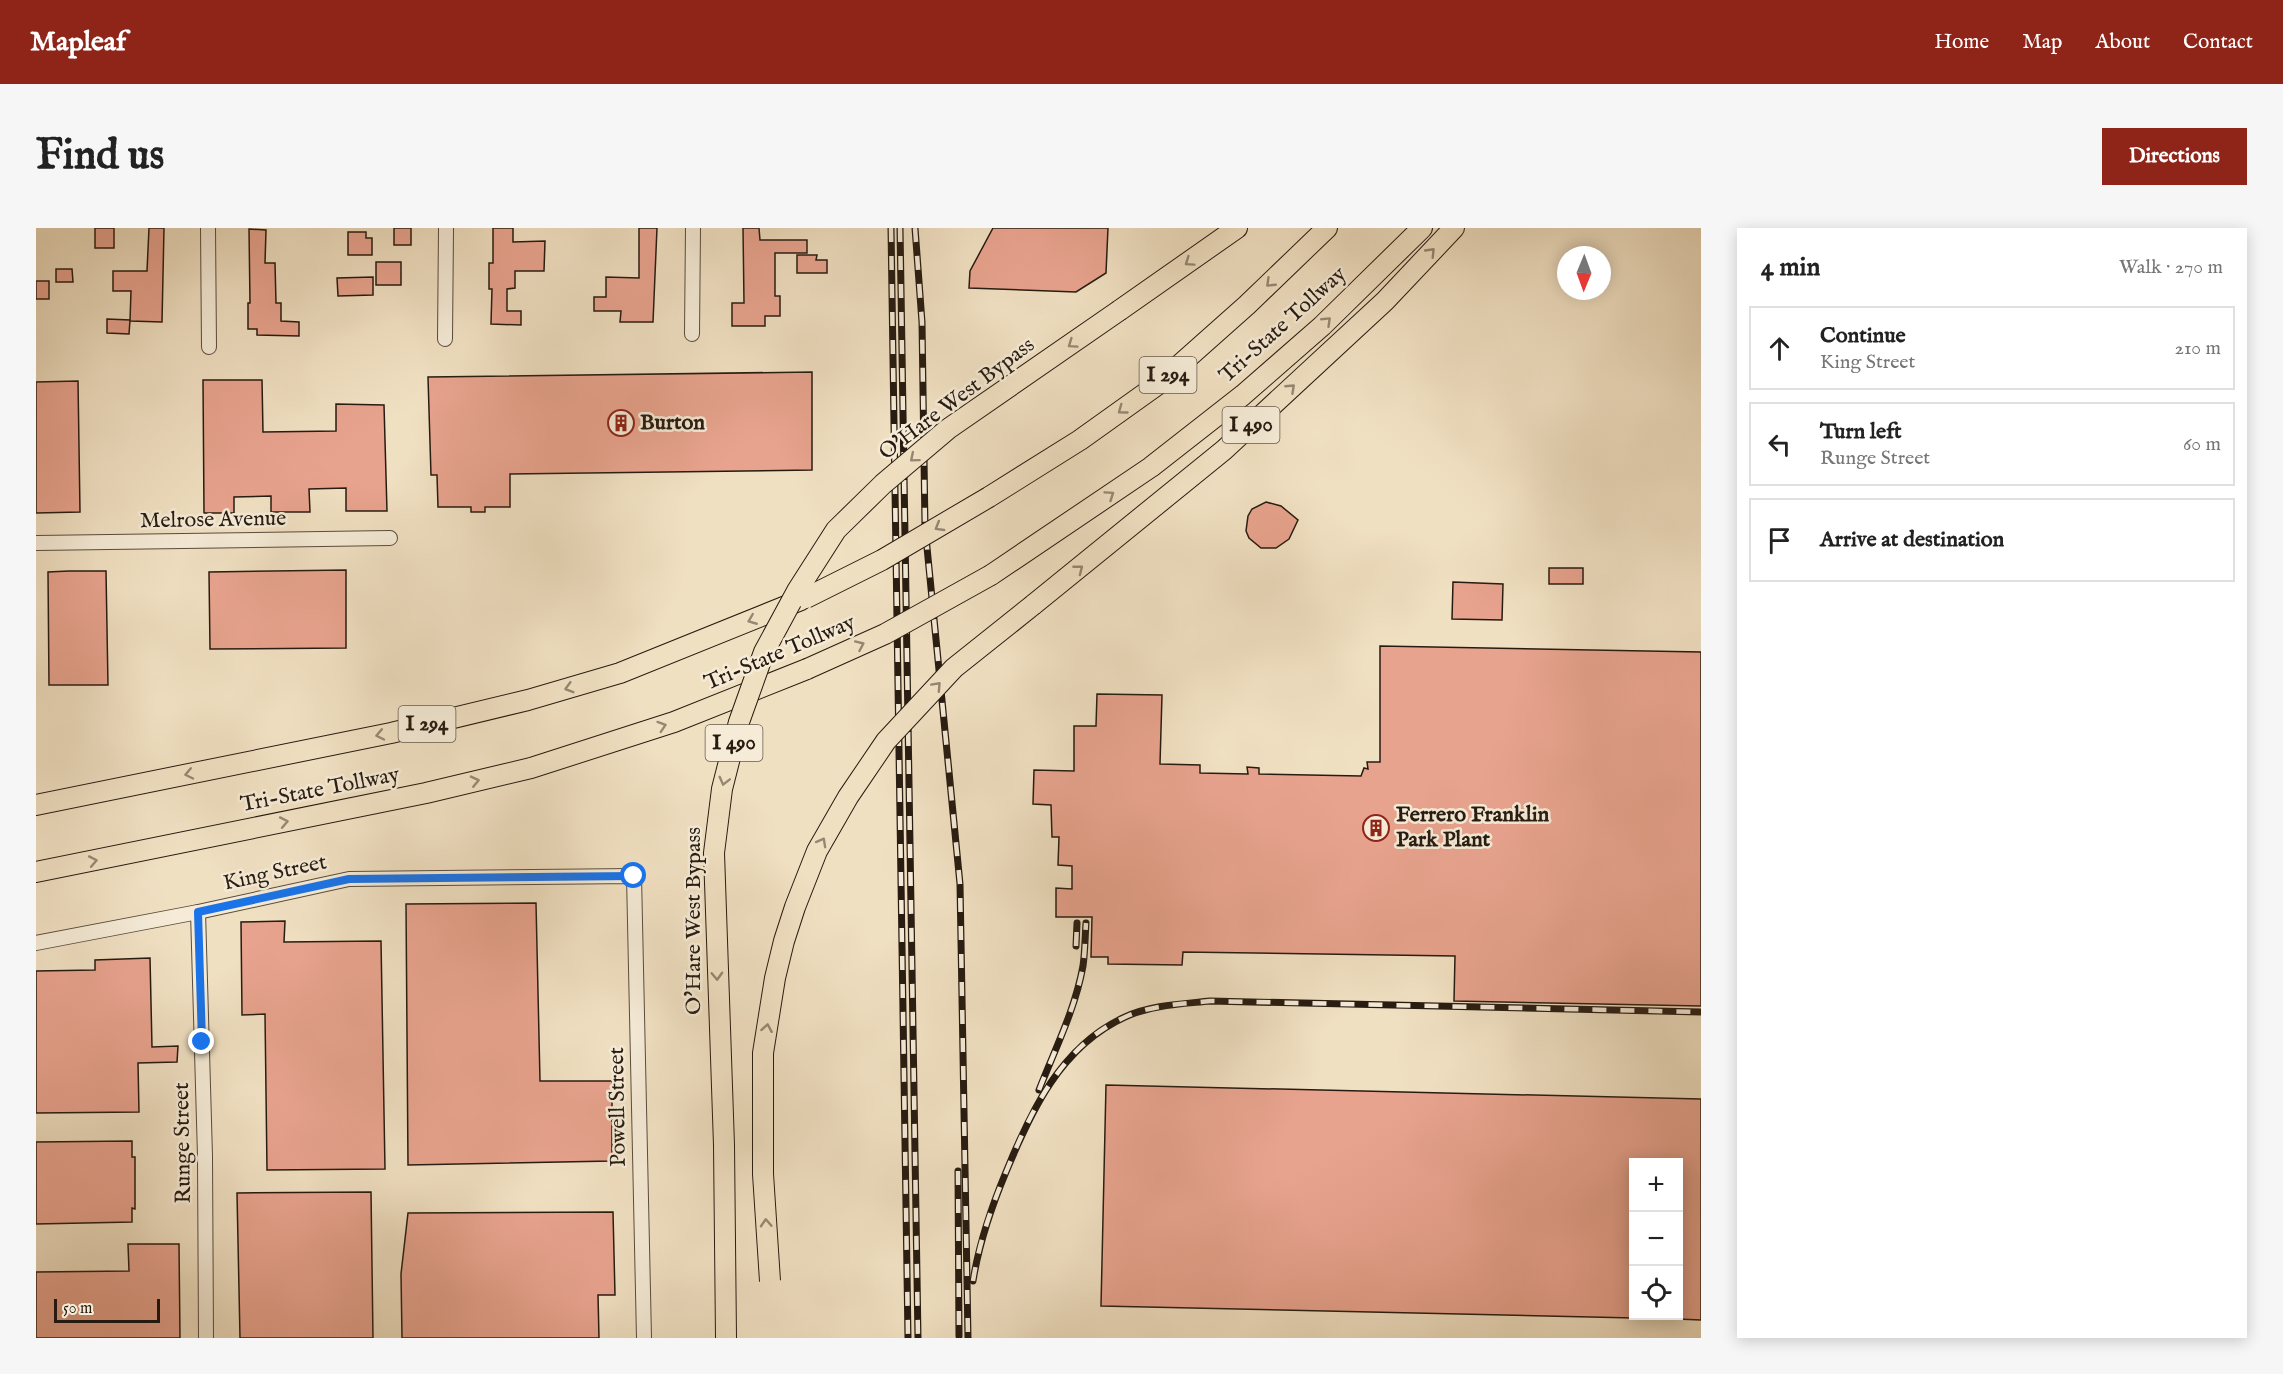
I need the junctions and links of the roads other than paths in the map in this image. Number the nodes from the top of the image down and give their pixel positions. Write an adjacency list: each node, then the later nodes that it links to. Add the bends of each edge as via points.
1 (208, 228): 10 (street)
2 (446, 228): 9 (street)
3 (693, 228): 8 (street)
4 (1237, 228): 21 (highway, O'Hare West Bypass / I 490, one-way to 21, bridge, via 948,429 883,484 836,530 796,591 764,652 739,722 722,789 714,853)
5 (1327, 228): 13 (highway, Tri-State Tollway / I 294, one-way to 13, bridge, via 1157,384 1080,440 882,560 806,598 620,673 528,700 391,733)
6 (1422, 228): 14 (highway, Tri-State Tollway / I 294, one-way to 6, bridge, via 531,768 674,722 885,634 991,575 1152,467 1322,326)
7 (1454, 228): 18 (highway, I 490, one-way to 7, bridge, via 763,1053 780,960 795,907 817,851 848,797 886,741 954,669 1224,450 1385,301)
8 (692, 334)
9 (445, 339)
10 (209, 347)
11 (390, 538): 12 (street, Melrose Avenue)
12 (36, 543)
13 (36, 806)
14 (36, 872)
15 (634, 876): 16 (street, King Street, via 349,879); 20 (street, Powell Street)
16 (198, 912): 17 (street, King Street); 19 (street, Runge Street)
17 (36, 943)
18 (770, 1281)
19 (206, 1338)
20 (644, 1338)
21 (726, 1338)

